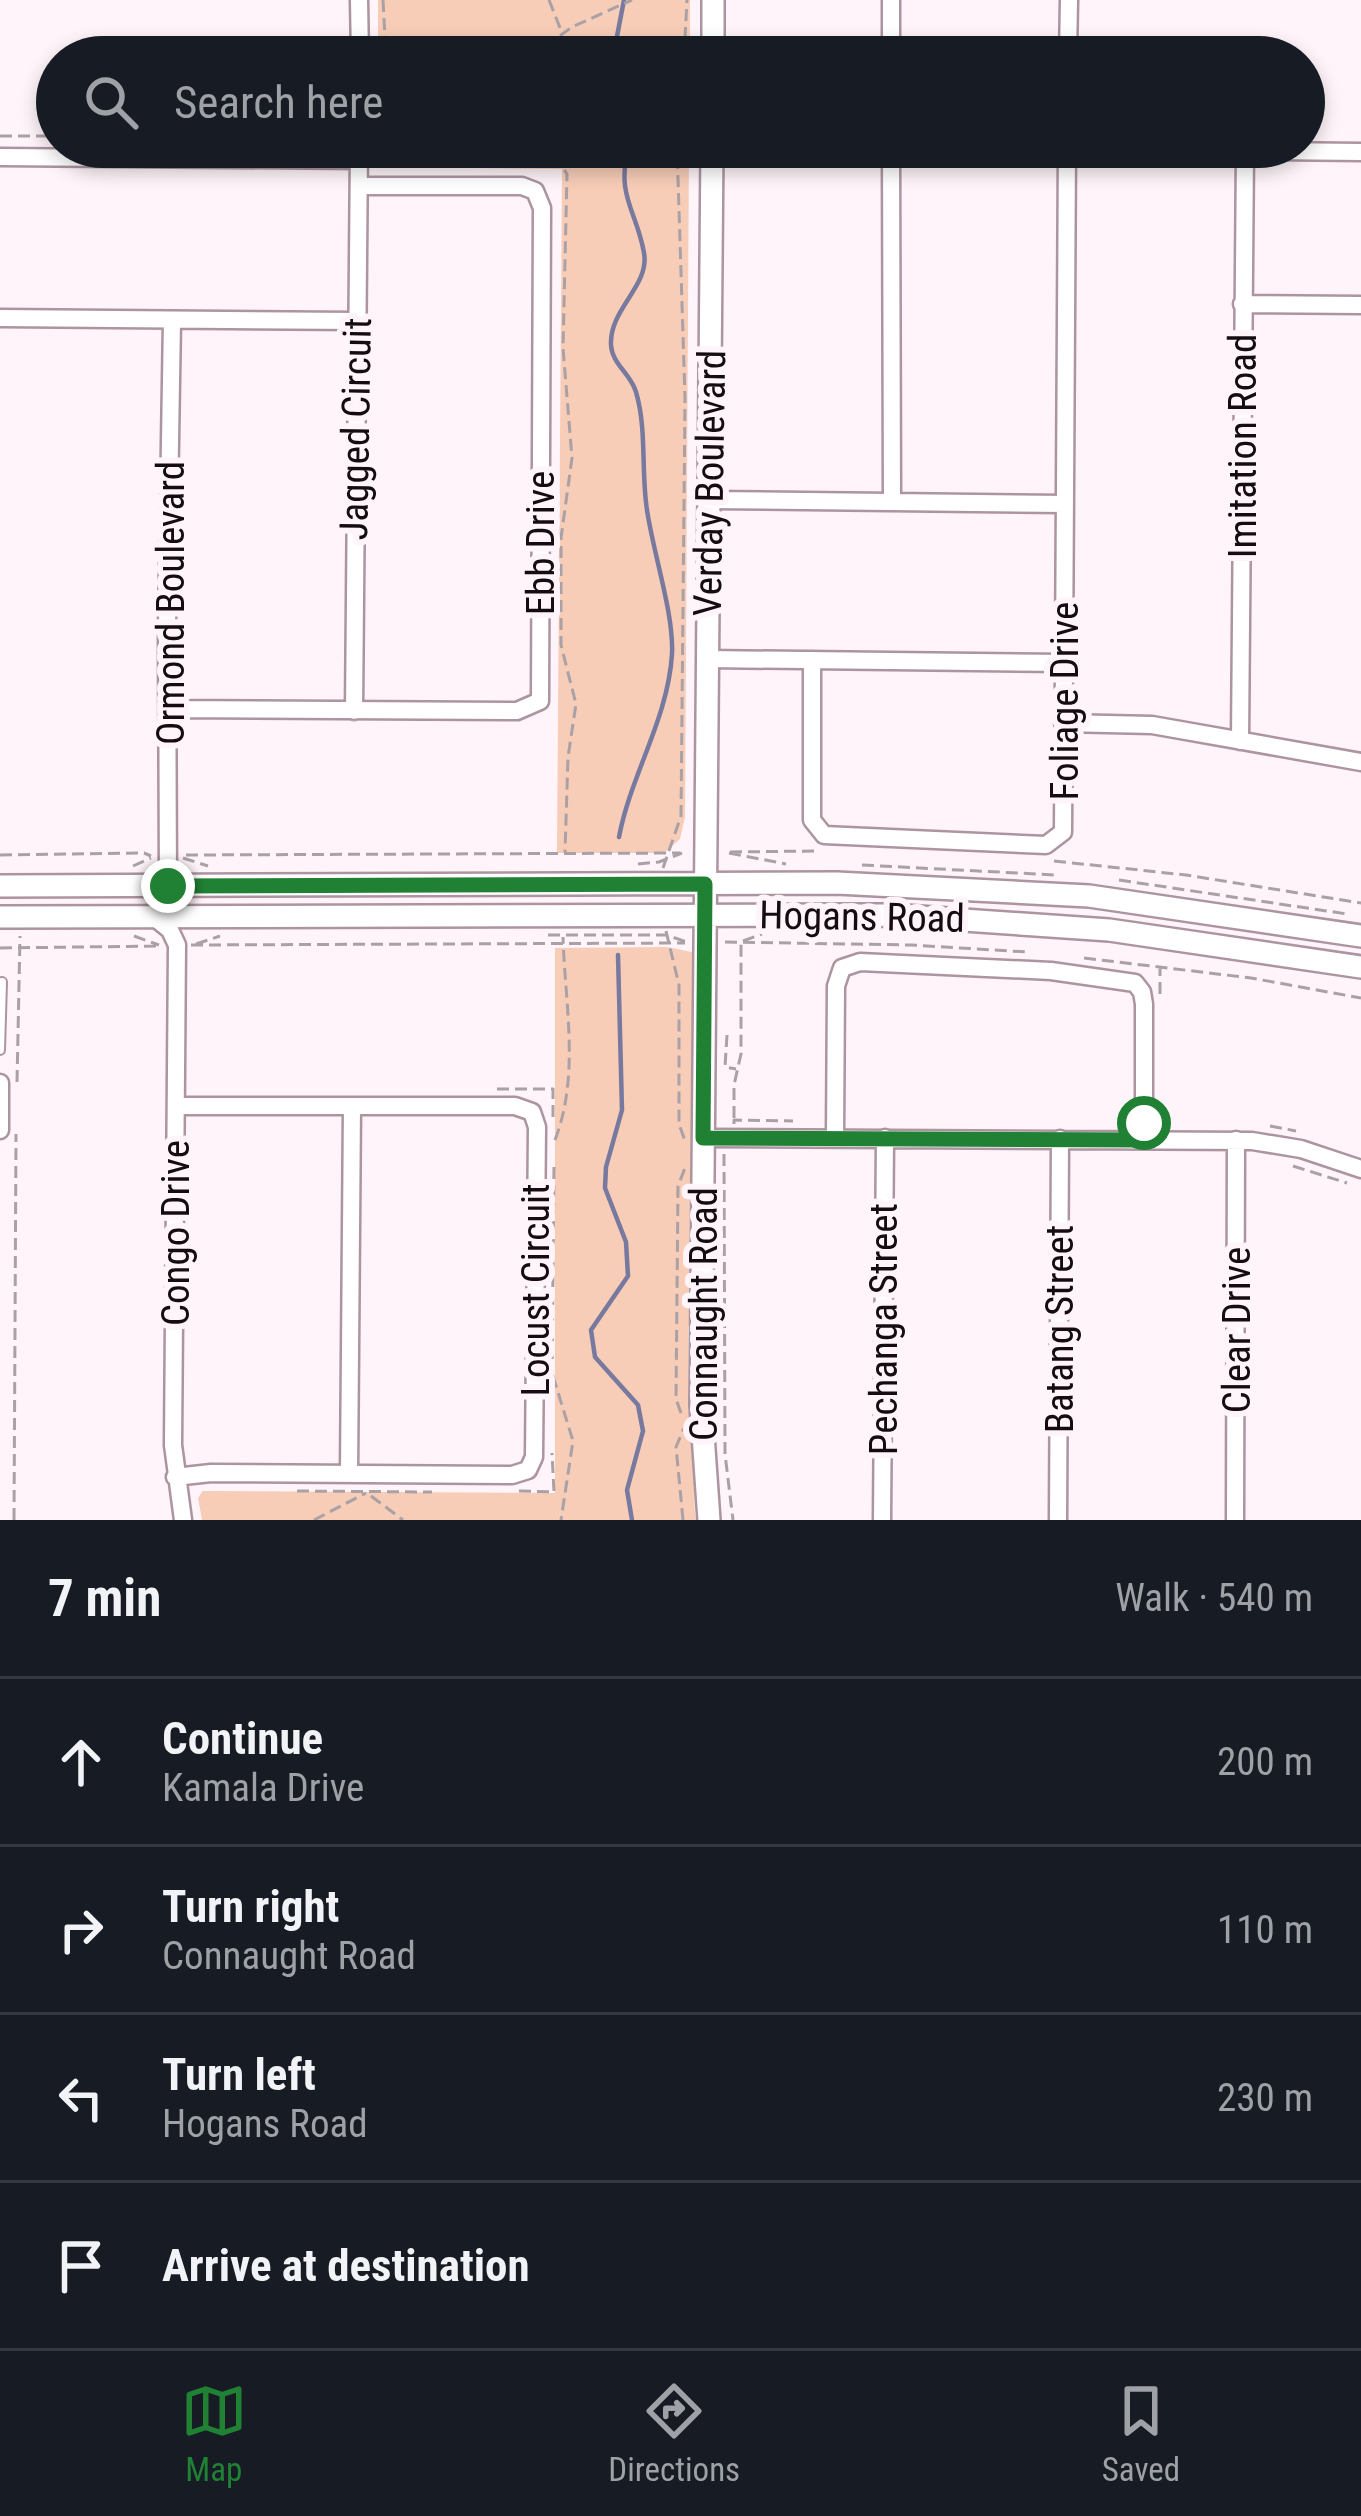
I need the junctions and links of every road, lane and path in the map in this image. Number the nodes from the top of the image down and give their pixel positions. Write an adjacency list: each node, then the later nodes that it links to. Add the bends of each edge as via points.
1 (358, 0): 10 (street)
2 (382, 0): 11 (path)
3 (549, 0): 9 (path)
4 (632, 0): 9 (path)
5 (688, 0): 12 (path)
6 (713, 0): 13 (street)
7 (891, 0): 14 (street)
8 (1069, 0): 15 (street)
9 (563, 35)
10 (359, 36)
11 (385, 36)
12 (685, 36)
13 (713, 36)
14 (891, 36)
15 (1068, 36)
16 (0, 136): 17 (path)
17 (36, 136)
18 (1325, 152): 19 (street)
19 (1361, 152)
20 (0, 157): 21 (street)
21 (36, 157)
22 (359, 168): 29 (street, Jagged Circuit)
23 (563, 168): 49 (path, via 562,348 572,458 561,538 561,645 576,704)
24 (678, 168): 47 (path, via 685,398 681,816)
25 (712, 168): 35 (street, Verday Boulevard)
26 (891, 168): 36 (street)
27 (1067, 168): 37 (street, Foliage Drive)
28 (1245, 168): 30 (street, Imitation Road)
29 (358, 186): 34 (street, Jagged Circuit); 42 (street, Ebb Drive, via 522,186 535,191 542,208 540,701 517,711)
30 (1242, 304): 31 (street); 44 (street, Imitation Road)
31 (1361, 305)
32 (0, 319): 33 (street)
33 (172, 320): 34 (street); 41 (street, Ormond Boulevard)
34 (357, 321): 42 (street, Jagged Circuit)
35 (709, 500): 36 (street); 38 (street, Verday Boulevard)
36 (892, 502): 37 (street)
37 (1065, 504): 40 (street, Foliage Drive)
38 (707, 659): 39 (street); 46 (street, Verday Boulevard)
39 (812, 660): 40 (street); 43 (street, Foliage Drive, via 812,820 824,836 1046,845 1063,832)
40 (1064, 663): 43 (street, Foliage Drive)
41 (170, 709): 42 (street, Ebb Drive); 61 (street, Ormond Boulevard)
42 (354, 711)
43 (1064, 723): 44 (street, via 1152,725)
44 (1240, 741): 45 (street)
45 (1361, 762)
46 (706, 819): 59 (street, Connaught Road)
47 (667, 851): 49 (path); 50 (path); 58 (path)
48 (833, 851): 51 (path)
49 (565, 852): 54 (path)
50 (682, 853)
51 (729, 853)
52 (0, 855): 53 (path)
53 (153, 857)
54 (180, 857)
55 (743, 857): 57 (path)
56 (1043, 860): 62 (path)
57 (744, 883): 59 (street, Hogans Road); 71 (street, Hogans Road, via 1089,896)
58 (664, 884): 59 (street, Hogans Road); 61 (street, Hogans Road)
59 (705, 884): 64 (street, Connaught Road)
60 (0, 886): 61 (street, Hogans Road)
61 (168, 886)
62 (1361, 903)
63 (665, 914): 64 (street, Hogans Road); 68 (street, Hogans Road); 75 (path)
64 (706, 914): 65 (street, Hogans Road); 96 (street, Connaught Road)
65 (744, 914): 73 (path); 80 (street, Hogans Road, via 1031,922)
66 (154, 916): 67 (street, Hogans Road); 68 (street, Hogans Road); 76 (street)
67 (0, 917)
68 (207, 917): 76 (street)
69 (774, 933): 73 (path)
70 (20, 934): 79 (path)
71 (1361, 936)
72 (563, 937): 77 (path)
73 (741, 942): 84 (path)
74 (688, 943): 75 (path)
75 (669, 944): 77 (path); 96 (path, via 679,985 679,1124)
76 (177, 945): 77 (path); 79 (path); 86 (street, Congo Drive)
77 (564, 946): 95 (path, via 571,1077)
78 (0, 948): 79 (path)
79 (20, 948): 85 (path)
80 (1361, 968)
81 (2, 982): 83 (lane)
82 (727, 1035): 84 (path, via 725,1067)
83 (0, 1050)
84 (738, 1069): 88 (path)
85 (8, 1082): 89 (street)
86 (176, 1106): 87 (street, Locust Circuit); 99 (street, Congo Drive)
87 (352, 1106): 100 (street); 100 (street, Locust Circuit, via 515,1106 532,1112 536,1126 531,1466 519,1475)
88 (734, 1120)
89 (8, 1128): 101 (path)
90 (835, 1138): 91 (street); 93 (street, via 836,986 842,968 860,962 1135,983 1144,1004); 96 (street)
91 (885, 1138): 92 (street); 109 (street, Pechanga Street)
92 (1060, 1139): 93 (street); 110 (street, Batang Street)
93 (1144, 1140): 94 (street)
94 (1235, 1140): 98 (street, via 1286,1145); 111 (street, Clear Drive)
95 (554, 1142)
96 (698, 1148): 106 (path, via 678,1186); 107 (street, Connaught Road); 108 (path, via 727,1154 725,1454)
97 (554, 1165): 105 (path, via 552,1374 573,1441)
98 (1361, 1169)
99 (175, 1477): 100 (street, Locust Circuit); 102 (street, Congo Drive)
100 (361, 1480): 103 (path); 104 (path)
101 (14, 1520)
102 (183, 1520)
103 (314, 1520)
104 (403, 1520)
105 (560, 1520)
106 (683, 1520)
107 (709, 1520)
108 (733, 1520)
109 (882, 1520)
110 (1058, 1520)
111 (1235, 1520)

